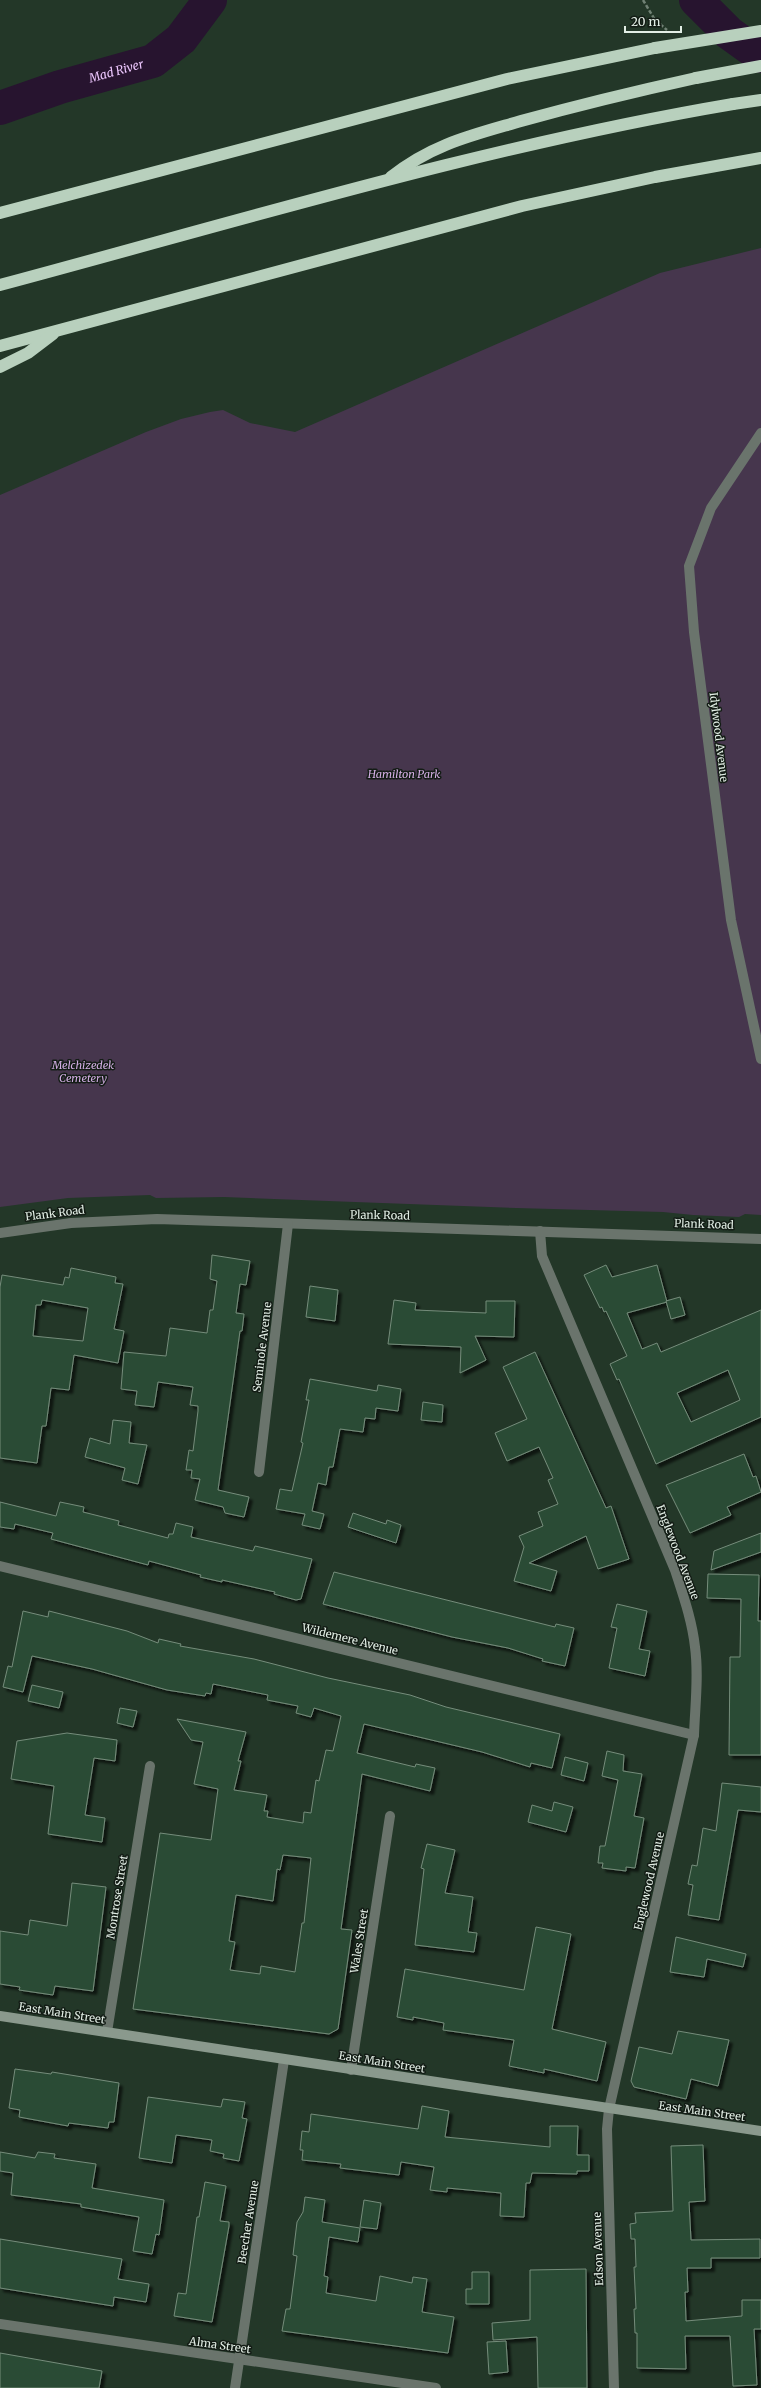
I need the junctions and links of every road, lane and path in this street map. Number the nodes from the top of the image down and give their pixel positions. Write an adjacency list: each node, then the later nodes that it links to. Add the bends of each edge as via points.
1 (761, 31): 6 (highway, bridge, via 655,48 507,79)
2 (761, 66): 5 (highway, bridge, via 598,100 446,143 417,157)
3 (761, 100): 5 (highway, bridge, via 542,141)
4 (761, 158): 8 (highway, via 655,177 522,206)
5 (387, 180): 7 (highway)
6 (0, 213)
7 (0, 285)
8 (58, 331): 9 (highway); 10 (highway, via 28,353)
9 (0, 346)
10 (0, 367)
11 (761, 433): 12 (street, Idylwood Avenue, via 712,508 690,566 694,632 731,920)
12 (761, 1059)
13 (288, 1224): 14 (street, Plank Road); 15 (street, Plank Road, via 118,1220); 17 (street, Seminole Avenue)
14 (540, 1231): 16 (street, Plank Road); 19 (street, Englewood Avenue, via 542,1256 675,1570 687,1606 695,1647 697,1681)
15 (0, 1233)
16 (761, 1239)
17 (259, 1472)
18 (0, 1566): 19 (street, Wildemere Avenue)
19 (694, 1735): 26 (street, Englewood Avenue)
20 (150, 1766): 23 (street, Montrose Street)
21 (390, 1816): 25 (street, Wales Street)
22 (0, 2016): 23 (main road, East Main Street)
23 (107, 2032): 24 (main road, East Main Street)
24 (284, 2060): 25 (main road, East Main Street); 29 (street, Beecher Avenue)
25 (351, 2070): 26 (main road, East Main Street)
26 (609, 2109): 27 (main road, East Main Street); 32 (street, Edson Avenue, via 607,2129)
27 (761, 2131)
28 (0, 2324): 29 (street, Alma Street)
29 (239, 2360): 30 (street, Beecher Avenue); 31 (street, Alma Street)
30 (235, 2388)
31 (436, 2388)
32 (614, 2388)

